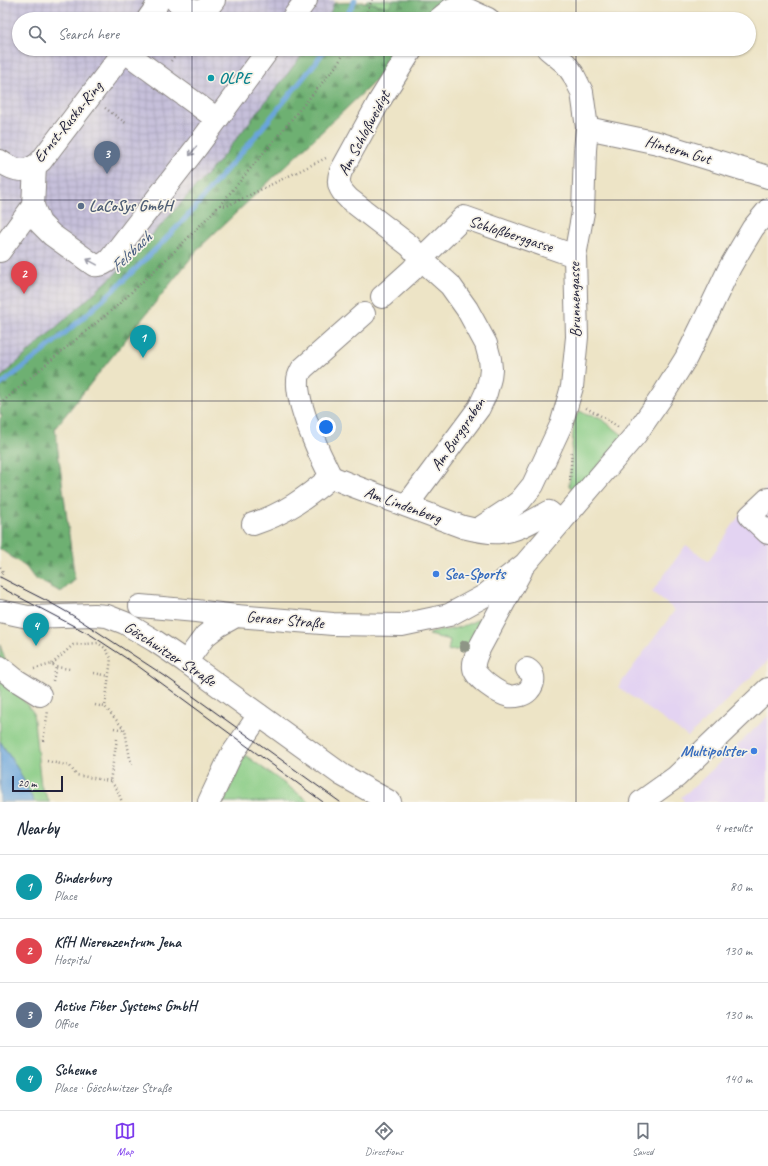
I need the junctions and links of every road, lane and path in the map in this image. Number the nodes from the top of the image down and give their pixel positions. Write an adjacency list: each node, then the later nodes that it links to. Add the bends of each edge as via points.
1 (158, 0): 6 (street)
2 (175, 0): 3 (street, via 199,12 209,7)
3 (214, 0)
4 (306, 0): 7 (street)
5 (372, 0): 8 (path)
6 (153, 12)
7 (297, 12)
8 (367, 12)
9 (448, 12): 10 (street, via 460,6)
10 (473, 12)
11 (120, 56): 17 (street, Ernst-Ruska-Ring)
12 (133, 56): 18 (street)
13 (265, 56): 18 (street)
14 (343, 56): 25 (path)
15 (408, 56): 30 (street, Am Schloßweidigt, via 380,100 338,181 349,199 404,241)
16 (556, 56): 20 (street, Brunnengasse, via 566,64 582,92)
17 (90, 96): 19 (path); 23 (street, Ernst-Ruska-Ring)
18 (217, 119): 26 (street, one-way to 26, via 107,262 94,264 49,232 40,223)
19 (127, 124)
20 (587, 128): 24 (street, Hinterm Gut, via 658,144); 29 (street, Brunnengasse, via 583,212)
21 (327, 157): 25 (path, via 226,206)
22 (0, 162): 23 (street, Ernst-Ruska-Ring, via 19,170)
23 (35, 166): 26 (street)
24 (768, 177)
25 (220, 205): 33 (path, via 118,305)
26 (33, 206): 28 (street)
27 (768, 210): 38 (street, via 753,228 730,267 686,358 661,398 636,434)
28 (0, 250)
29 (574, 256): 30 (street, Schloßberggasse, via 464,217); 43 (street, Brunnengasse, via 577,337 572,387 561,425 540,473 526,494 512,507)
30 (421, 259): 31 (street, Schloßberggasse); 40 (street, Am Burggraben, via 450,285 467,309 486,344 491,369 486,393 479,408)
31 (382, 297)
32 (364, 314): 37 (street, via 302,369 298,378 304,412)
33 (0, 404)
34 (584, 407): 35 (path)
35 (617, 426)
36 (572, 449): 38 (path, via 569,486)
37 (331, 477): 40 (street, Am Lindenberg); 42 (street, via 292,507)
38 (583, 497): 41 (street)
39 (768, 499): 44 (street, via 750,516)
40 (407, 506): 43 (street, Am Lindenberg)
41 (561, 522): 43 (street, Am Lindenberg, via 549,512 509,531); 45 (street)
42 (252, 524)
43 (477, 530)
44 (768, 533)
45 (525, 564): 51 (street, Geraer Straße, via 484,596 449,615 402,626 334,624); 56 (street, via 480,648 474,668 476,674 488,684 504,694 514,696 522,695 531,685 534,678)
46 (0, 567): 47 (path)
47 (2, 571): 48 (path)
48 (0, 578)
49 (140, 606): 51 (street, Geraer Straße)
50 (0, 611): 52 (street, Göschwitzer Straße, via 28,617 107,616 125,623)
51 (236, 616): 52 (street, Geraer Straße, via 205,636)
52 (186, 662): 64 (street, Göschwitzer Straße)
53 (52, 664): 55 (path); 57 (path); 59 (path, via 73,645 98,643 105,648 111,658)
54 (0, 666): 61 (street)
55 (70, 669)
56 (527, 669)
57 (29, 671)
58 (94, 674): 59 (path)
59 (109, 676): 63 (path)
60 (768, 689): 74 (street, via 676,777)
61 (40, 695)
62 (95, 705): 63 (path)
63 (105, 707): 66 (path)
64 (260, 715): 72 (street, via 230,757); 73 (street, Göschwitzer Straße, via 342,775)
65 (114, 728): 66 (path)
66 (125, 730): 69 (path)
67 (117, 739): 70 (path)
68 (48, 761): 70 (path, via 70,766 76,776)
69 (134, 767)
70 (110, 781): 71 (path, via 117,789)
71 (122, 802)
72 (210, 802)
73 (390, 802)
74 (641, 802)

